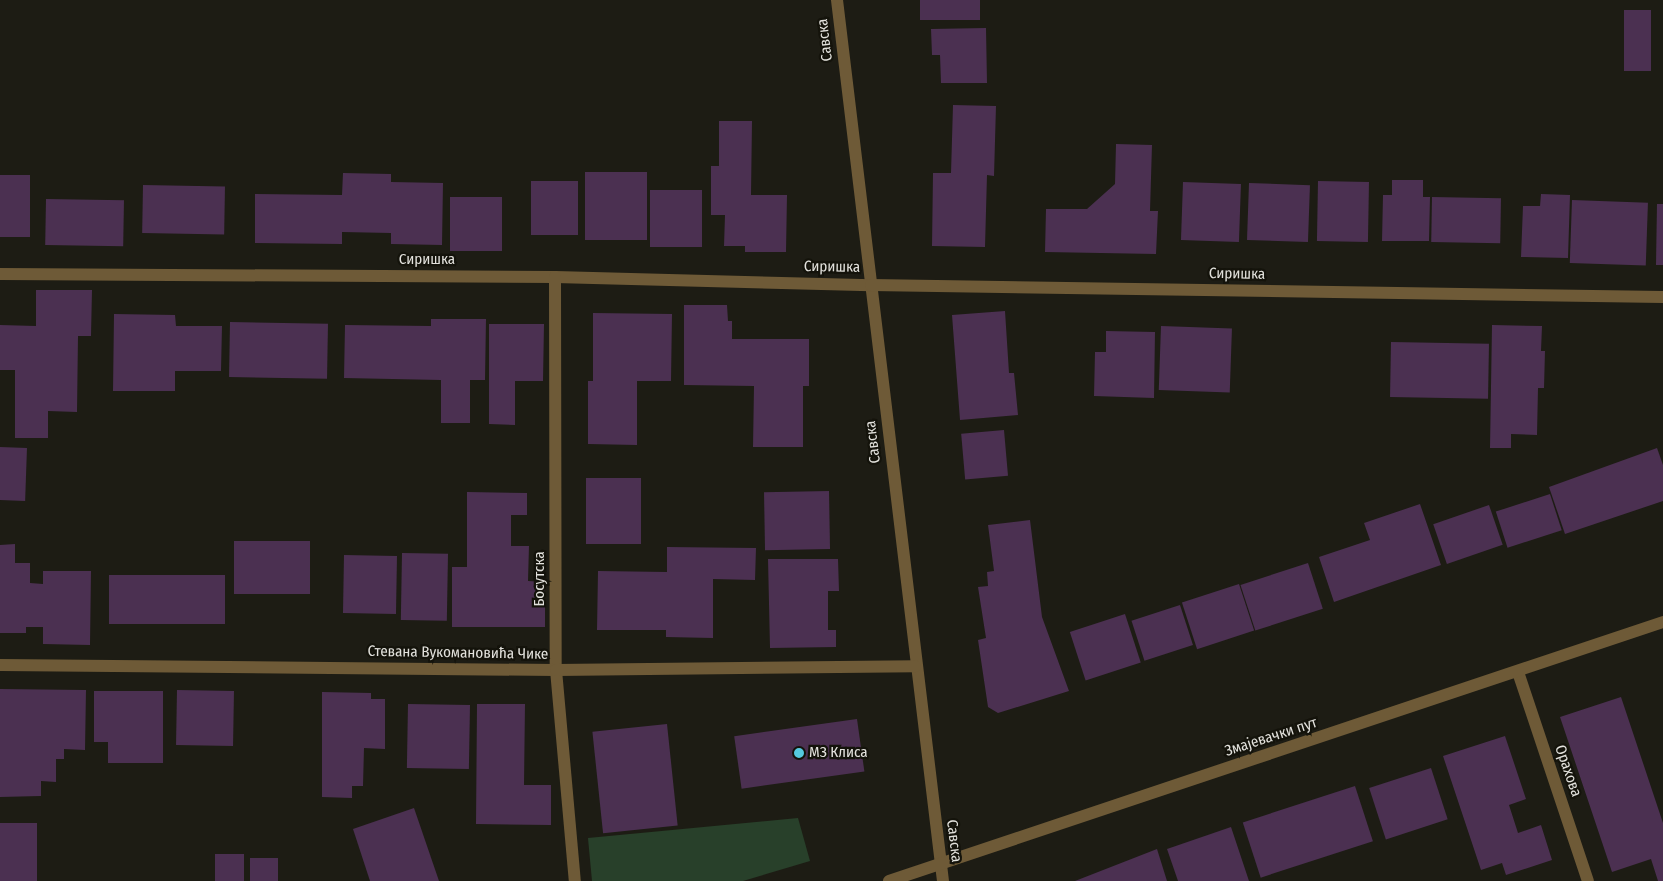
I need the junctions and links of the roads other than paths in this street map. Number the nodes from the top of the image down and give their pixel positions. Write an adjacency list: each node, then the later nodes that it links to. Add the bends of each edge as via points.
1 (836, 0): 4 (street, Савска)
2 (0, 274): 3 (street, Сиришка)
3 (555, 277): 4 (street, Сиришка); 9 (street, Босутска)
4 (871, 285): 5 (street, Сиришка); 8 (street, Савска)
5 (1663, 297)
6 (1663, 622): 10 (street, Змајевачки пут)
7 (0, 665): 9 (street, Стевана Вукомановића Чике)
8 (915, 666): 9 (street, Стевана Вукомановића Чике); 11 (street, Савска)
9 (556, 670): 12 (street, Босутска)
10 (1518, 672): 11 (street, Змајевачки пут); 15 (street, Орахова)
11 (941, 864): 13 (street, Змајевачки пут); 14 (street, Савска)
12 (575, 881)
13 (889, 881)
14 (943, 881)
15 (1588, 881)

